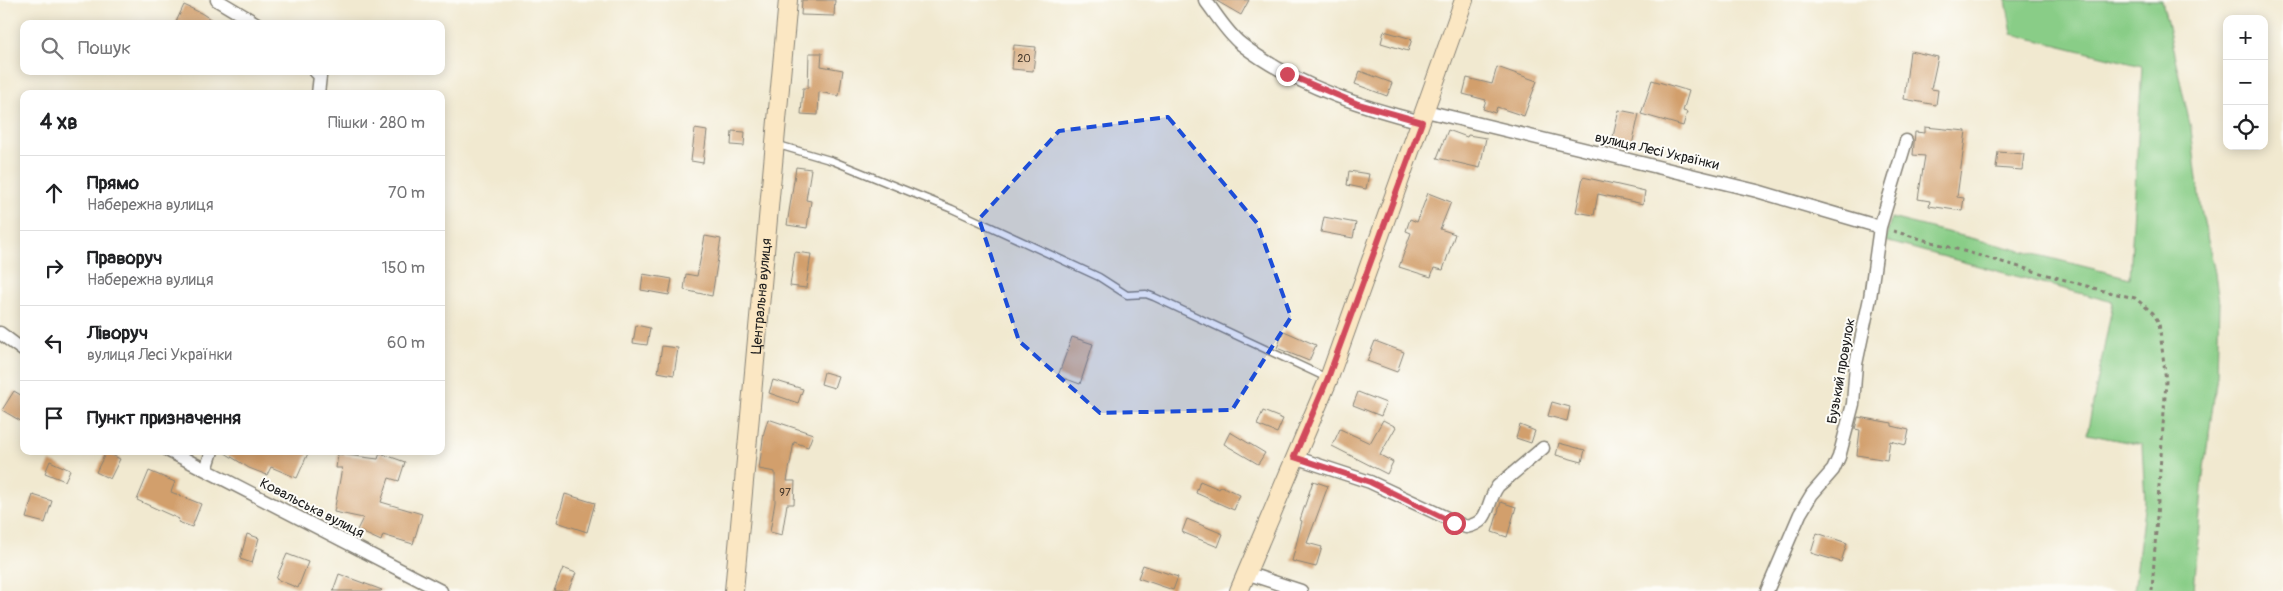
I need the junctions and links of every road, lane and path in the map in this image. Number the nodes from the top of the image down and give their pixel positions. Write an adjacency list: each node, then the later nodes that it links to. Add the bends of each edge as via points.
1 (217, 0): 5 (street)
2 (788, 0): 10 (street, Центральна вулиця)
3 (1205, 0): 8 (street, вулиця Лесі Українки, via 1240,43 1287,74 1358,104)
4 (1464, 0): 8 (street)
5 (250, 20)
6 (319, 75): 7 (street)
7 (318, 90)
8 (1424, 117): 11 (street, вулиця Лесі Українки, via 1757,190); 14 (street)
9 (1906, 141): 11 (street, Бузький провулок)
10 (775, 144): 14 (lane, via 832,161 952,209 1099,276 1127,295 1154,297); 22 (street, Центральна вулиця)
11 (1880, 227): 25 (street, Бузький провулок, via 1852,404 1839,457 1800,514); 26 (path, via 2135,298 2153,313 2159,323 2166,381)
12 (0, 334): 13 (street)
13 (20, 348)
14 (1328, 378): 18 (street)
15 (1544, 448): 18 (street, via 1498,486 1486,515 1479,523 1466,527 1370,482)
16 (177, 455): 19 (street, Ковальська вулиця)
17 (211, 455): 19 (street)
18 (1294, 457): 20 (street)
19 (206, 470): 21 (street, Ковальська вулиця)
20 (1246, 573): 23 (street); 24 (street)
21 (441, 591)
22 (734, 591)
23 (1239, 591)
24 (1301, 591)
25 (1766, 591)
26 (2152, 591)

